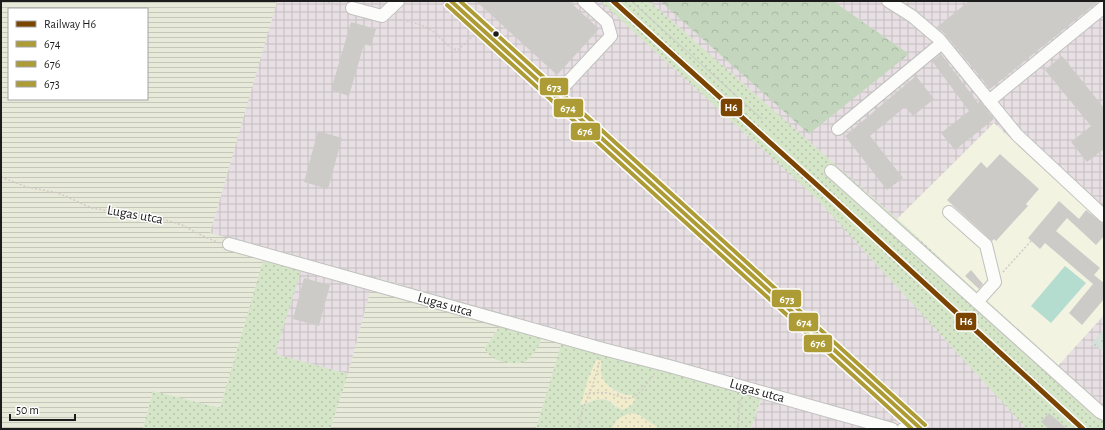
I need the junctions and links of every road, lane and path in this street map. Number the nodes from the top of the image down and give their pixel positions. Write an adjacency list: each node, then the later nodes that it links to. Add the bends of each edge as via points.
1 (324, 1): 7 (path)
2 (398, 1): 8 (street)
3 (451, 1): 9 (street)
4 (584, 1): 11 (street, via 607,22 611,36)
5 (888, 1): 10 (street, via 912,16)
6 (1104, 7): 12 (street)
7 (352, 8): 8 (street)
8 (382, 16): 9 (path, via 431,29 452,49 458,50)
9 (480, 28): 11 (street)
10 (942, 43): 12 (street); 13 (street)
11 (555, 96): 27 (street)
12 (989, 101): 17 (street, via 1017,135)
13 (838, 129)
14 (831, 171): 21 (street)
15 (1, 176): 19 (path, Lugas utca, via 27,187 58,193 92,208 156,217 182,225 219,243)
16 (949, 212): 20 (street, via 986,245)
17 (1104, 216)
18 (1031, 241): 20 (path)
19 (229, 244): 22 (street, Lugas utca)
20 (995, 282): 21 (street)
21 (977, 302): 26 (street)
22 (603, 349): 23 (street, Lugas utca); 25 (path)
23 (669, 366): 24 (street, Lugas utca); 25 (path, via 653,375 641,390 628,399 607,392)
24 (751, 390): 29 (path, via 740,401); 30 (street, Lugas utca)
25 (589, 393): 28 (path, via 580,415)
26 (1104, 414)
27 (918, 426): 31 (street)
28 (579, 429)
29 (737, 429)
30 (892, 429)
31 (903, 429)

